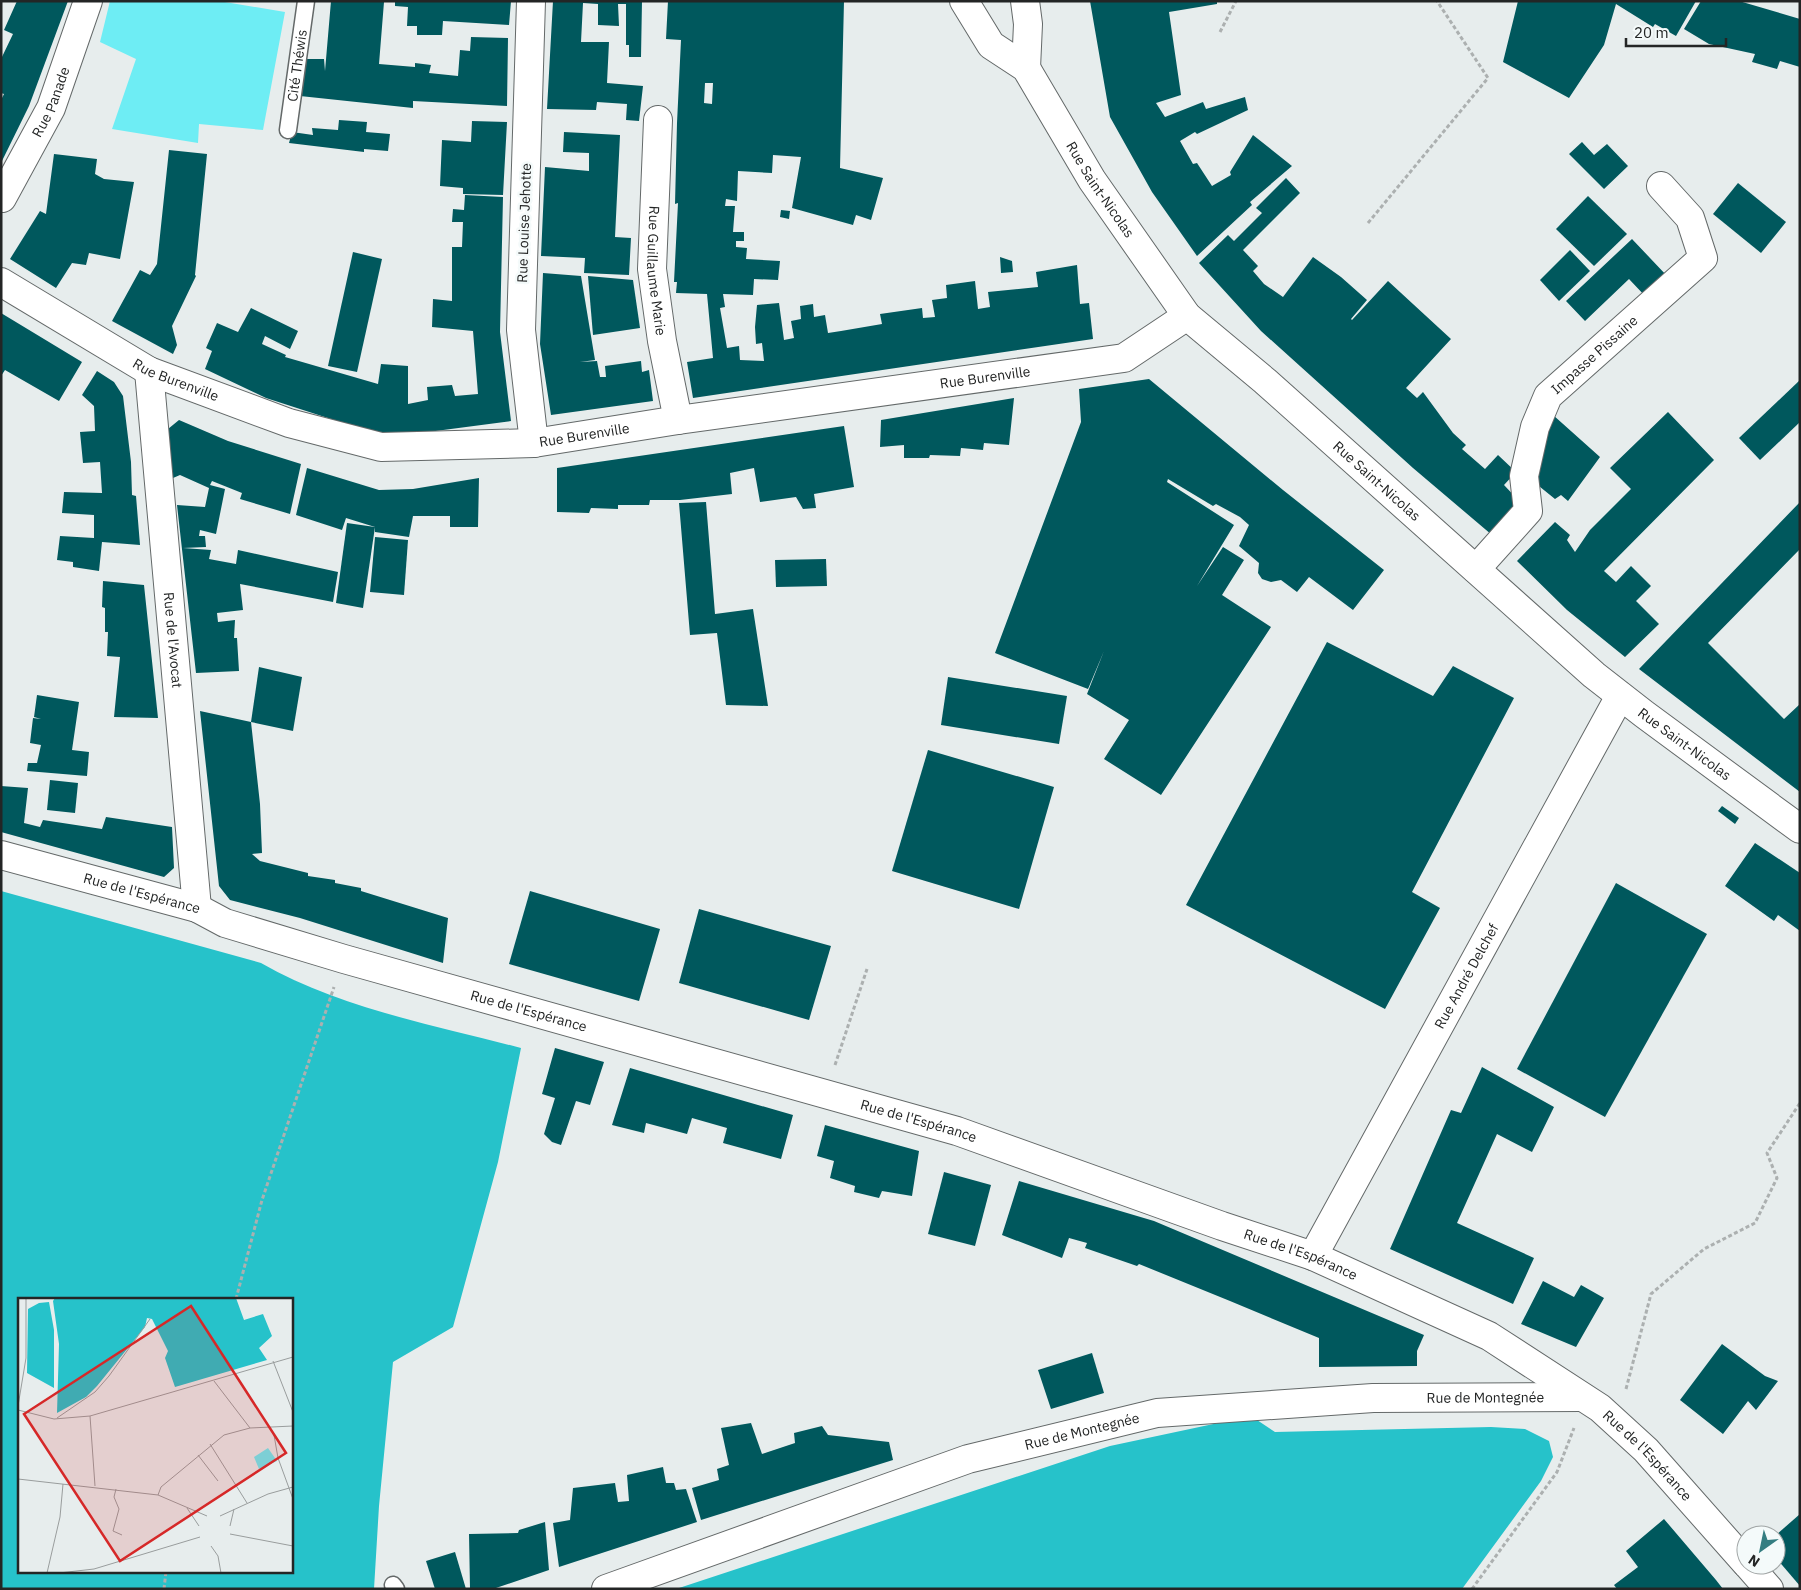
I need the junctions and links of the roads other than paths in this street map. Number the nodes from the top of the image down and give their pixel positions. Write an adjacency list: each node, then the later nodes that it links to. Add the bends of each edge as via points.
1 (88, 1): 10 (street, Rue Panade, via 50,108)
2 (306, 1): 8 (lane, Cité Théwis)
3 (532, 1): 15 (street, Rue Louise Jehotte, via 521,330)
4 (964, 1): 6 (street, Rue Saint-Nicolas, via 992,45)
5 (1024, 1): 6 (street, via 1028,24)
6 (1026, 68): 12 (street, Rue Saint-Nicolas, via 1092,180)
7 (658, 120): 14 (street, Rue Guillaume Marie, via 652,269)
8 (288, 130)
9 (1661, 186): 16 (street, Impasse Pissaine, via 1690,218 1703,258 1548,396 1535,427 1524,476 1528,511)
10 (2, 198)
11 (1, 282): 13 (street, Rue Burenville)
12 (1187, 316): 14 (street, Rue Burenville, via 1124,358); 16 (street, Rue Saint-Nicolas, via 1265,381)
13 (149, 371): 15 (street, Rue Burenville, via 289,423 381,447); 20 (street, Rue de l'Avocat)
14 (678, 420): 15 (street, Rue Burenville)
15 (534, 443)
16 (1476, 570): 17 (street, Rue Saint-Nicolas)
17 (1620, 696): 18 (street, Rue Saint-Nicolas); 21 (street, Rue André Delchef)
18 (1800, 829)
19 (1, 855): 20 (street, Rue de l'Espérance)
20 (197, 908): 21 (street, Rue de l'Espérance, via 225,923 344,959 957,1130)
21 (1313, 1256): 22 (street, Rue de l'Espérance, via 1489,1336)
22 (1600, 1410): 23 (street, Rue de l'Espérance, via 1646,1450); 25 (street, Rue de Montegnée, via 1373,1398 1157,1413 968,1459)
23 (1736, 1552)
24 (1757, 1575): 26 (street, Rue de l'Espérance)
25 (606, 1589)
26 (1769, 1589)

